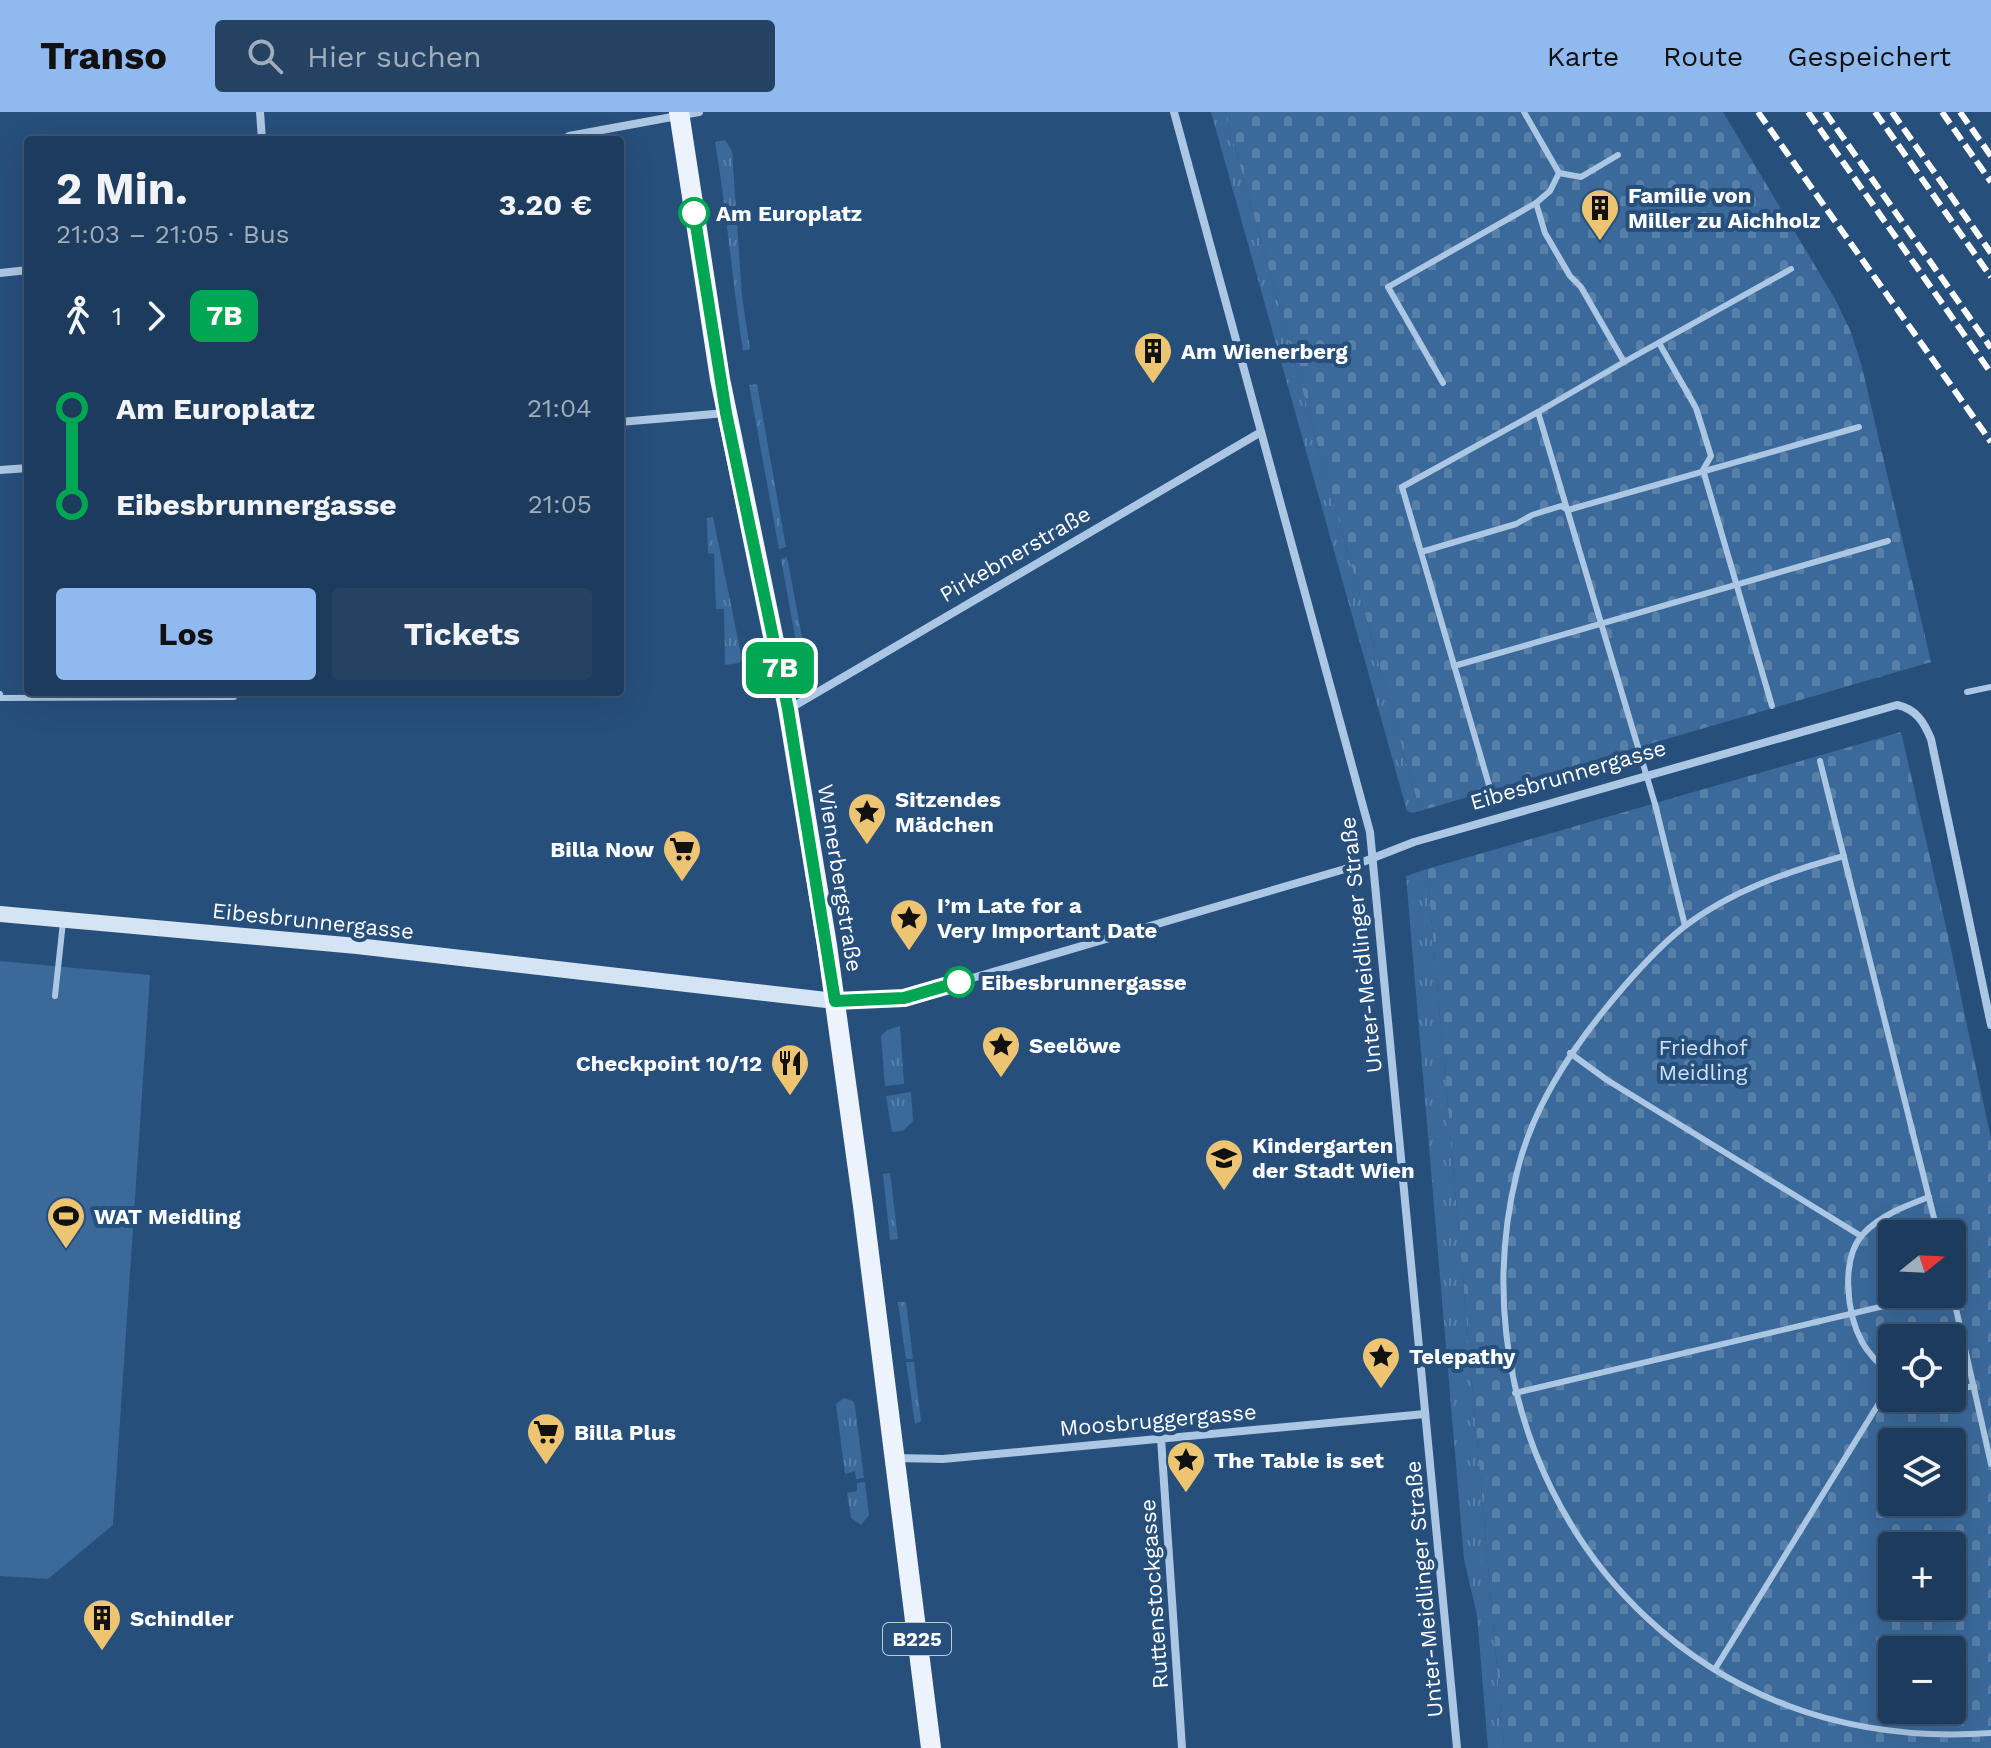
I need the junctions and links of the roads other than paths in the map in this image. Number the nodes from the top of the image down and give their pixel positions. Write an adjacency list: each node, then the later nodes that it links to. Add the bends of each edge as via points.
1 (260, 112): 6 (street)
2 (699, 112): 5 (street)
3 (1174, 112): 21 (street, Unter-Meidlinger Straße)
4 (1524, 112): 9 (lane)
5 (677, 113): 7 (street); 18 (main road, Wienerbergstraße / B225)
6 (262, 136)
7 (569, 136)
8 (1618, 155): 9 (lane, via 1581,177)
9 (1559, 173): 10 (lane)
10 (1536, 203): 15 (lane, via 1545,233); 16 (lane, via 1388,287)
11 (1791, 269): 14 (lane)
12 (24, 270): 13 (street)
13 (0, 273)
14 (1659, 343): 15 (lane); 24 (lane, via 1696,408 1711,456)
15 (1624, 362): 17 (lane)
16 (1443, 383)
17 (1538, 412): 25 (lane); 27 (lane, via 1402,487)
18 (726, 413): 19 (street); 36 (main road, Wienerbergstraße / B225)
19 (624, 422)
20 (1859, 427): 24 (lane)
21 (1261, 432): 36 (street, Pirkebnerstraße); 41 (street, Unter-Meidlinger Straße)
22 (24, 468): 23 (street)
23 (0, 470)
24 (1703, 470): 25 (lane); 28 (lane)
25 (1568, 510): 27 (lane, via 1561,506); 29 (lane)
26 (1888, 541): 28 (lane)
27 (1421, 552): 30 (lane)
28 (1737, 585): 29 (lane); 35 (lane)
29 (1602, 624): 30 (lane); 38 (lane)
30 (1454, 666): 39 (lane)
31 (1991, 687): 32 (lane)
32 (1967, 692)
33 (0, 694): 34 (lane)
34 (234, 696)
35 (1772, 706)
36 (788, 709): 46 (main road, Wienerbergstraße / B225)
37 (1820, 761): 40 (lane)
38 (1647, 775): 41 (street, Eibesbrunnergasse); 44 (lane); 47 (street, Eibesbrunnergasse, via 1890,706 1919,716 1937,759)
39 (1489, 785)
40 (1844, 856): 44 (lane, via 1795,870); 49 (lane)
41 (1373, 857): 46 (street, Eibesbrunnergasse, via 904,998); 60 (street, Unter-Meidlinger Straße)
42 (0, 914): 43 (street, Eibesbrunnergasse)
43 (63, 919): 45 (lane); 46 (street, Eibesbrunnergasse, via 357,946)
44 (1685, 926): 48 (lane, via 1623,986)
45 (55, 996)
46 (835, 1001): 62 (main road, Wienerbergstraße / B225)
47 (1991, 1025)
48 (1570, 1053): 51 (lane); 58 (lane, via 1538,1112 1517,1170 1506,1228 1505,1337)
49 (1929, 1197): 50 (lane); 51 (lane, via 1904,1206)
50 (1935, 1220)
51 (1861, 1236): 54 (lane, via 1848,1284)
52 (1878, 1307): 54 (lane)
53 (1956, 1308): 56 (lane)
54 (1852, 1313): 55 (lane, via 1862,1342); 58 (lane)
55 (1878, 1360)
56 (1974, 1386): 57 (lane); 63 (lane)
57 (1966, 1387)
58 (1515, 1393): 64 (lane, via 1533,1451 1586,1548 1666,1635)
59 (1878, 1405): 64 (lane)
60 (1425, 1414): 61 (street, Moosbruggergasse); 68 (street, Unter-Meidlinger Straße)
61 (1161, 1438): 62 (street, Moosbruggergasse, via 943,1459); 67 (street, Ruttenstockgasse)
62 (894, 1458): 66 (main road, Wienerbergstraße / B225)
63 (1991, 1464)
64 (1715, 1669): 65 (lane, via 1785,1705 1841,1722 1899,1733)
65 (1991, 1733)
66 (931, 1748)
67 (1182, 1748)
68 (1457, 1748)

